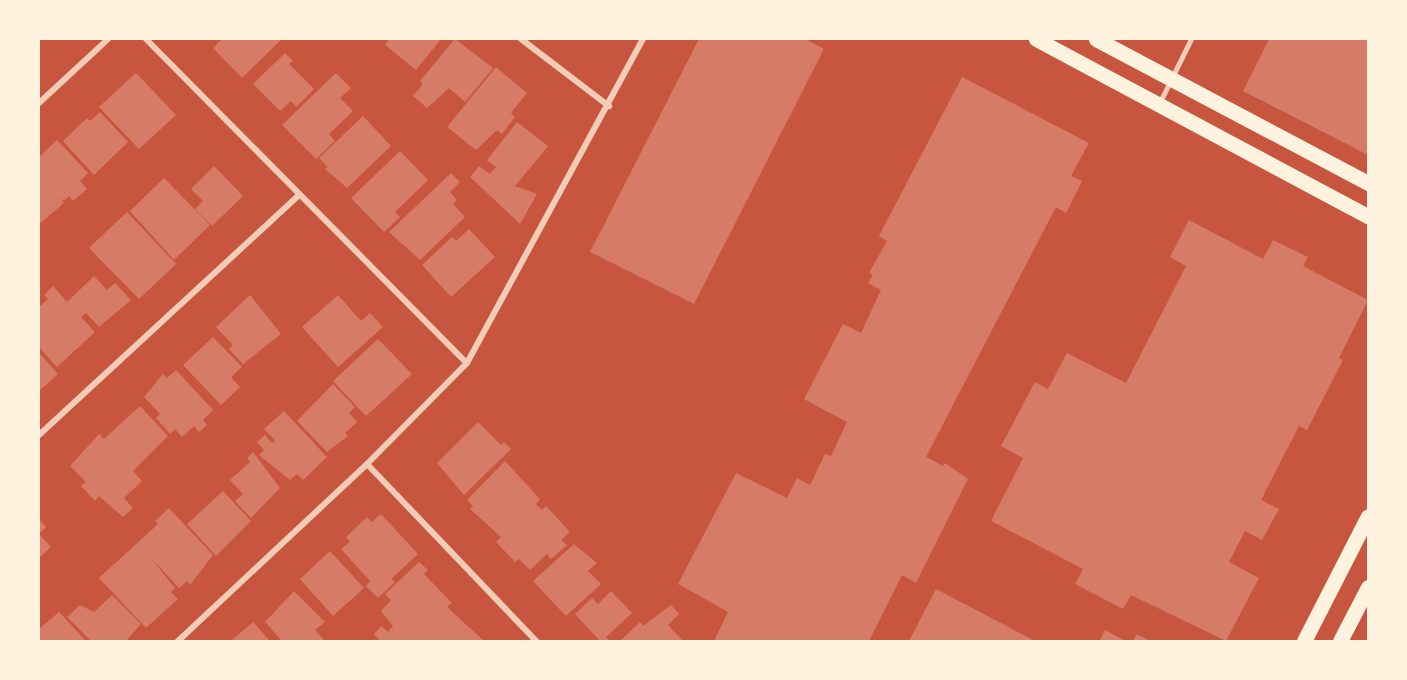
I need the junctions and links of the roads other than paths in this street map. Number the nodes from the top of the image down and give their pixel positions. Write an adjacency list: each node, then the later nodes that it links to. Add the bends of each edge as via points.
1 (108, 39): 9 (street)
2 (146, 39): 13 (street)
3 (520, 39): 11 (street)
4 (643, 39): 11 (street)
5 (1036, 39): 10 (main road)
6 (1096, 39): 8 (main road)
7 (1191, 39): 8 (lane)
8 (1170, 78): 10 (lane); 12 (main road)
9 (39, 103)
10 (1158, 104): 14 (main road)
11 (609, 106): 15 (street)
12 (1368, 183)
13 (298, 196): 15 (street); 16 (street)
14 (1368, 216)
15 (467, 363): 17 (street)
16 (39, 435)
17 (367, 464): 20 (street); 21 (street)
18 (1368, 516): 22 (main road)
19 (1368, 587): 23 (main road)
20 (178, 641)
21 (536, 641)
22 (1304, 641)
23 (1340, 641)

